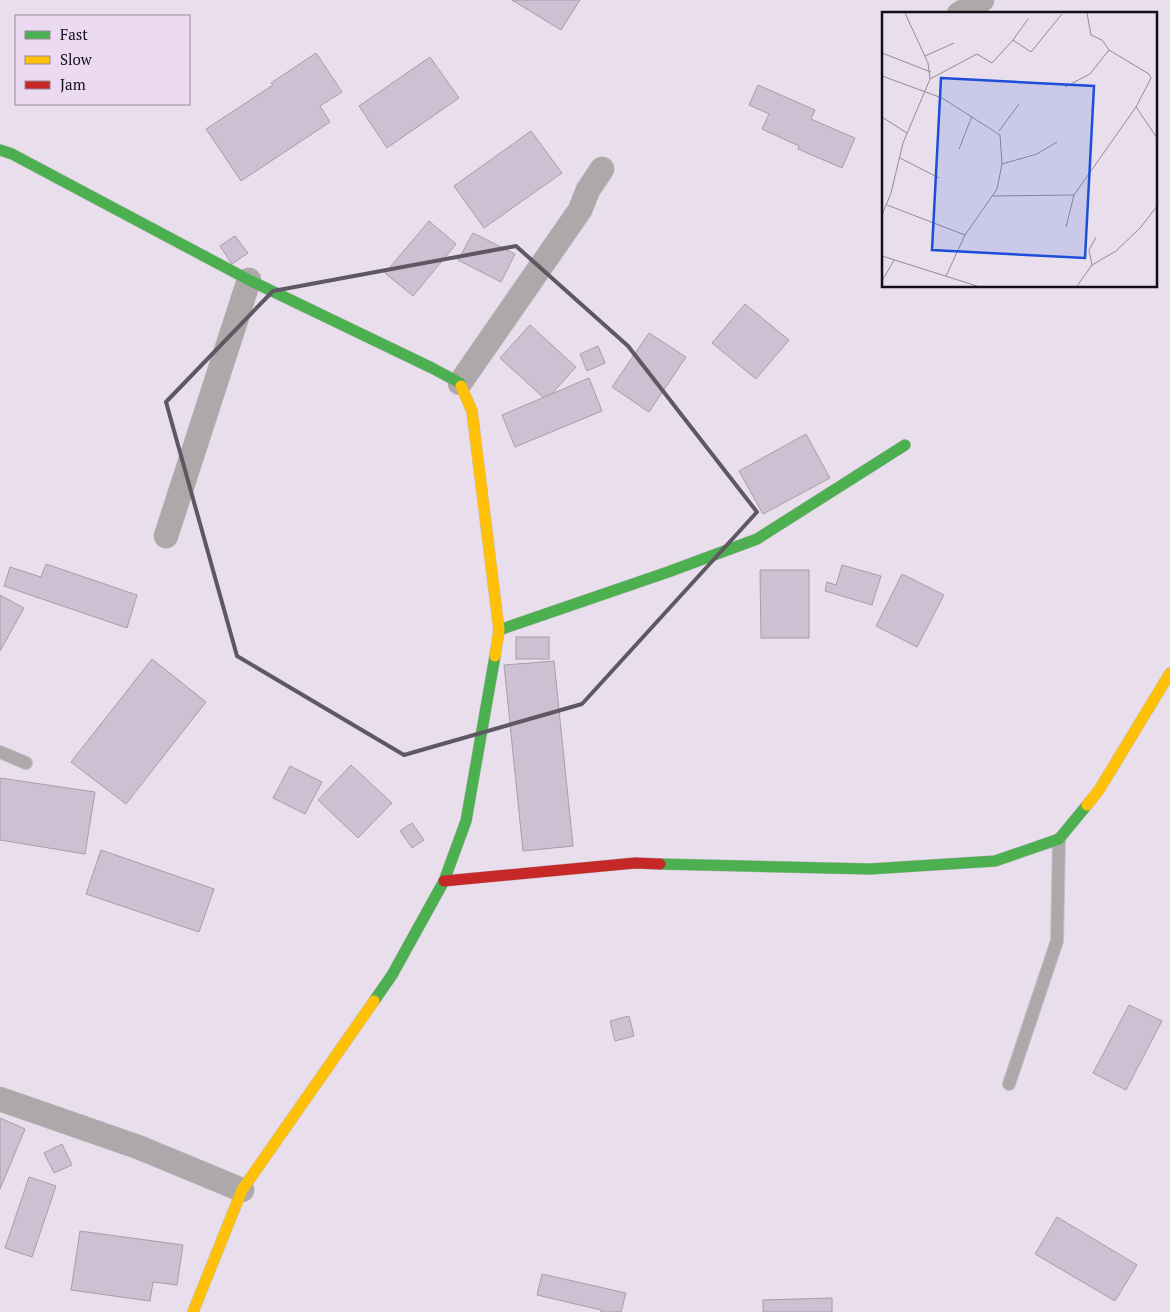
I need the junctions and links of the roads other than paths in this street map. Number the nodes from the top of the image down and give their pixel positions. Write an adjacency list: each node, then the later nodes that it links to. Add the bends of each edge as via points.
1 (982, 0): 2 (street)
2 (962, 12)
3 (0, 150): 5 (street)
4 (602, 170): 6 (street, via 588,190 580,210)
5 (248, 280): 6 (street); 8 (street)
6 (460, 383): 9 (street, via 472,410)
7 (904, 445): 9 (street, via 757,539)
8 (166, 536)
9 (499, 630): 14 (street, via 466,821)
10 (1170, 673): 13 (street, via 1099,790)
11 (0, 752): 12 (lane)
12 (26, 764)
13 (1059, 840): 14 (street, via 995,861 870,869 635,863); 15 (lane, via 1057,941)
14 (444, 882): 17 (street, via 392,975)
15 (1009, 1084)
16 (0, 1099): 17 (street, via 138,1147)
17 (242, 1190): 18 (street)
18 (193, 1312)

